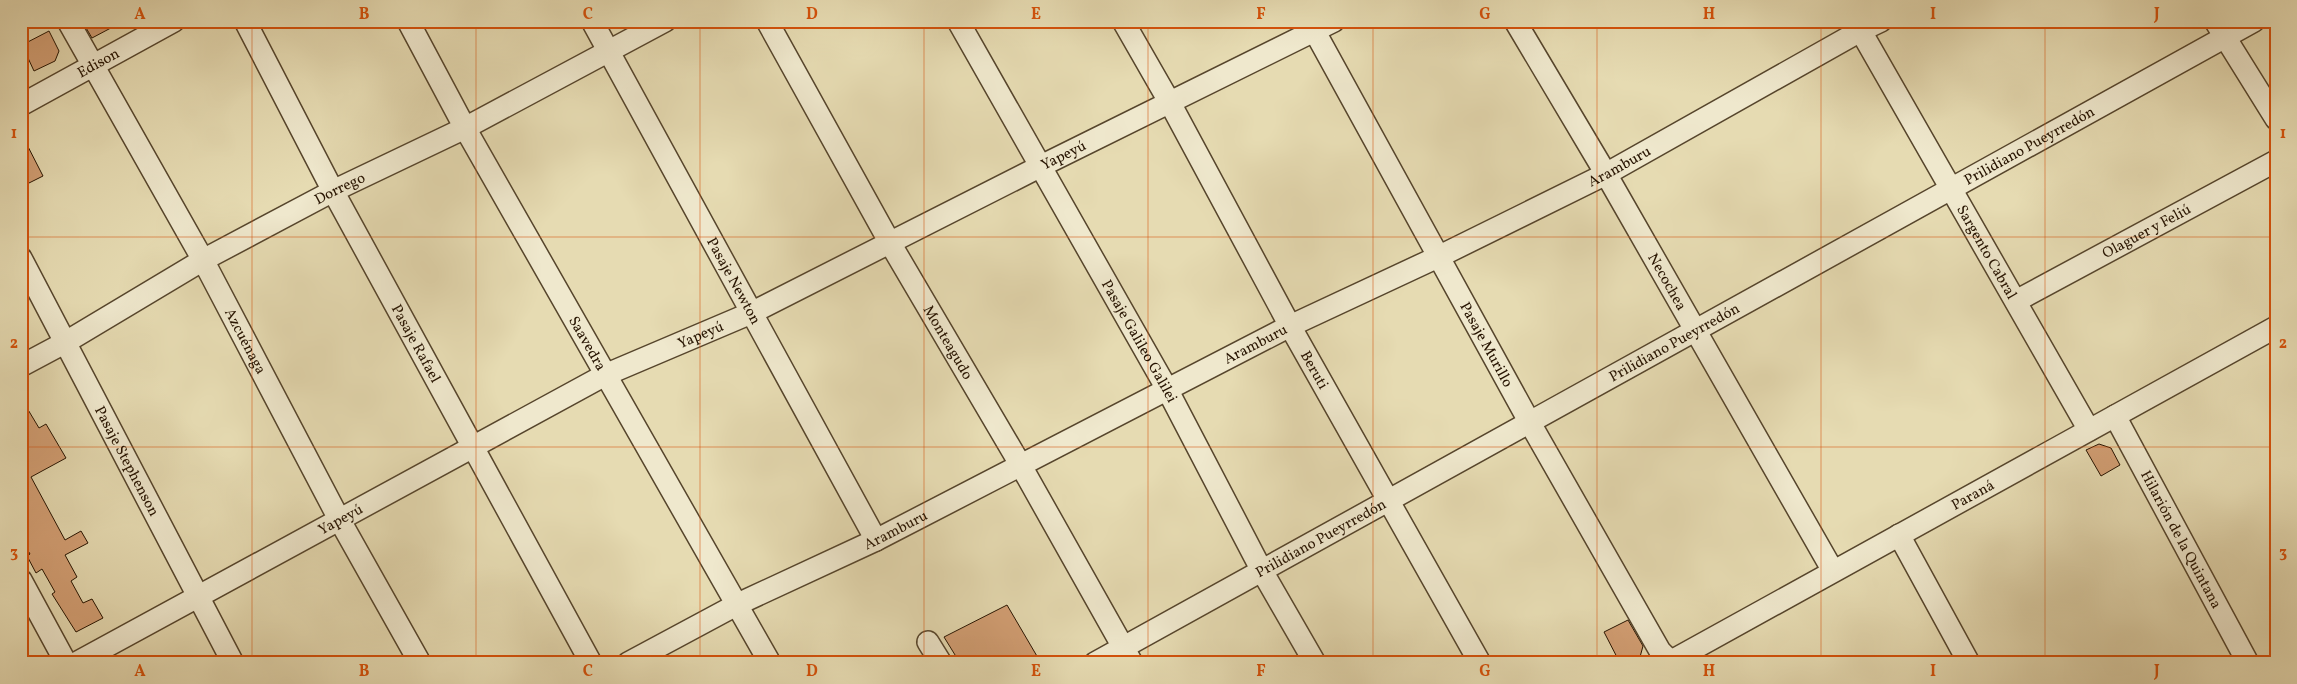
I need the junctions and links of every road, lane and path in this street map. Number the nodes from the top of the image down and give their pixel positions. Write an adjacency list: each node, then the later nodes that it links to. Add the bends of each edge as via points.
1 (68, 21): 18 (street, Azcuénaga)
2 (174, 21): 18 (street, Edison)
3 (245, 21): 27 (street, Pasaje Rafael)
4 (408, 21): 22 (street, Saavedra)
5 (592, 21): 17 (street, Pasaje Newton)
6 (665, 21): 17 (street, Dorrego)
7 (767, 21): 28 (street, Monteagudo)
8 (958, 21): 24 (street, Pasaje Galileo Galilei)
9 (1123, 21): 19 (street, Beruti)
10 (1334, 21): 14 (street, Yapeyú)
11 (1515, 21): 25 (street, Necochea)
12 (1881, 21): 15 (street, Aramburu)
13 (2254, 21): 16 (street, Prilidiano Pueyrredón)
14 (1312, 26): 19 (street, Yapeyú); 29 (street, Pasaje Murillo)
15 (1858, 26): 25 (street, Aramburu); 26 (street, Sargento Cabral)
16 (2220, 29): 21 (street); 26 (street, Prilidiano Pueyrredón)
17 (609, 51): 22 (street, Dorrego); 33 (street, Pasaje Newton)
18 (93, 66): 20 (street, Edison); 31 (street, Azcuénaga)
19 (1170, 103): 24 (street, Yapeyú); 34 (street, Beruti)
20 (21, 105)
21 (2276, 119)
22 (465, 128): 27 (street, Dorrego); 39 (street, Saavedra)
23 (2276, 161): 32 (street, Olaguer y Feliú)
24 (1041, 166): 28 (street, Yapeyú); 40 (street, Pasaje Galileo Galilei)
25 (1606, 174): 29 (street, Aramburu); 36 (street, Necochea)
26 (1951, 190): 32 (street, Sargento Cabral); 36 (street, Prilidiano Pueyrredón)
27 (333, 191): 31 (street, Dorrego); 44 (street, Pasaje Rafael)
28 (890, 243): 33 (street, Yapeyú); 45 (street, Monteagudo)
29 (1440, 256): 34 (street, Aramburu); 42 (street, Pasaje Murillo)
30 (21, 258): 37 (street, Pasaje Stephenson)
31 (202, 260): 37 (street, Dorrego); 47 (street, Azcuénaga)
32 (2016, 301): 43 (street, Sargento Cabral)
33 (751, 313): 39 (street, Yapeyú); 49 (street, Pasaje Newton)
34 (1290, 326): 40 (street, Aramburu); 46 (street, Beruti)
35 (2276, 327): 41 (street, Paraná)
36 (1696, 331): 42 (street, Prilidiano Pueyrredón); 51 (street, Necochea)
37 (66, 342): 38 (street, Dorrego); 53 (street, Pasaje Stephenson)
38 (21, 366)
39 (605, 375): 44 (street, Yapeyú); 54 (street, Saavedra)
40 (1167, 389): 45 (street, Aramburu); 50 (street, Pasaje Galileo Galilei)
41 (2115, 416): 43 (street, Paraná); 70 (street, Hilarión de la Quintana)
42 (1530, 423): 46 (street, Prilidiano Pueyrredón); 57 (street, Pasaje Murillo, via 1660,650)
43 (2088, 430): 48 (street, Paraná)
44 (472, 446): 47 (street, Yapeyú); 62 (street, Pasaje Rafael)
45 (1020, 464): 49 (street, Aramburu); 56 (street, Monteagudo)
46 (1388, 501): 50 (street, Prilidiano Pueyrredón); 68 (street, Beruti)
47 (339, 519): 53 (street, Yapeyú); 61 (street, Azcuénaga)
48 (1899, 535): 51 (street, Paraná); 69 (street)
49 (876, 540): 54 (street, Aramburu)
50 (1262, 571): 56 (street, Prilidiano Pueyrredón); 67 (street, Pasaje Galileo Galilei)
51 (1833, 571): 57 (street, Paraná)
52 (21, 580): 58 (street)
53 (197, 596): 59 (street, Yapeyú); 60 (street, Pasaje Stephenson)
54 (738, 604): 63 (street, Aramburu); 64 (street, Saavedra)
55 (928, 642): 65 (street)
56 (1128, 655): 66 (street, Prilidiano Pueyrredón)
57 (1670, 662)
58 (66, 663)
59 (76, 663)
60 (234, 663)
61 (420, 663)
62 (591, 663)
63 (628, 663)
64 (770, 663)
65 (941, 663)
66 (1095, 663)
67 (1315, 663)
68 (1480, 663)
69 (1969, 663)
70 (2248, 663)

